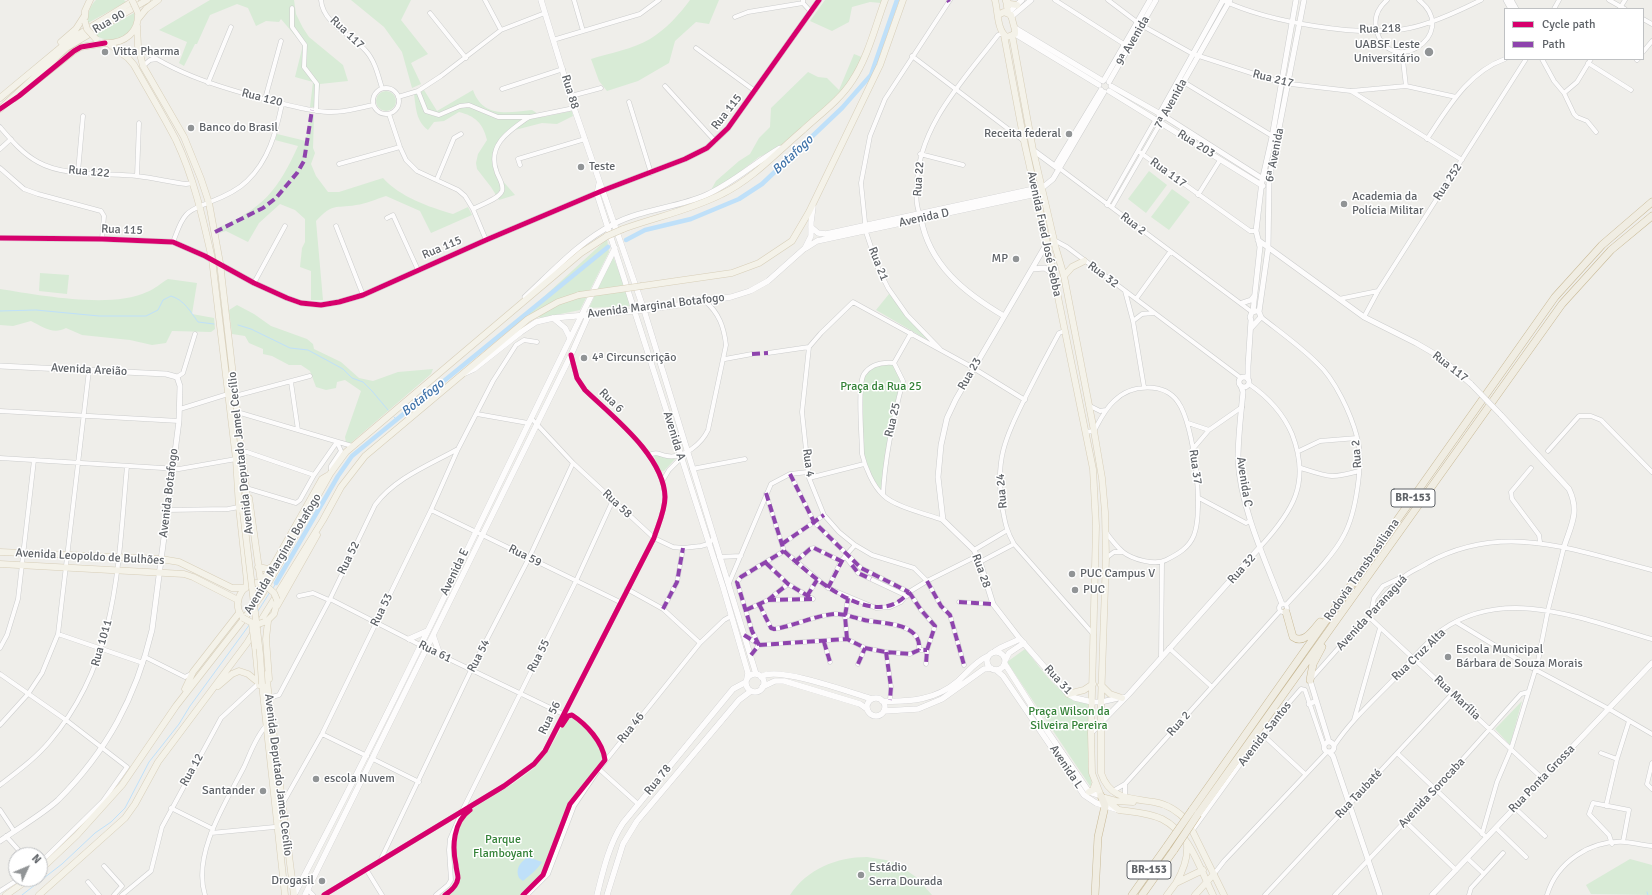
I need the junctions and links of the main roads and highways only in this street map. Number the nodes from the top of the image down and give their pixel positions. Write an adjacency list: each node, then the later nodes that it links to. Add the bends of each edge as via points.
1 (85, 0): 13 (main road)
2 (90, 0): 13 (main road)
3 (132, 0): 16 (main road, bridge)
4 (135, 0): 21 (main road, Rua 90, via 71,39)
5 (147, 0): 22 (main road, Rua 90, via 66,48)
6 (158, 0): 16 (main road)
7 (541, 0): 24 (main road, Rua 88)
8 (884, 0): 49 (main road, Avenida Marginal Botafogo, bridge, via 864,58 852,82 837,99 764,164 724,194 682,211 623,229 606,236 586,250 352,446)
9 (903, 0): 29 (main road, Avenida Marginal Botafogo, via 880,65)
10 (995, 0): 14 (main road)
11 (1006, 0): 12 (main road); 15 (main road)
12 (1016, 5)
13 (85, 13): 20 (main road, Avenida Deputado Jamel Cecílio, bridge, via 87,28 96,39); 21 (main road, via 76,29)
14 (998, 15): 15 (main road, via 1002,12); 19 (main road, Avenida Fued José Sebba)
15 (1010, 15): 18 (main road, Avenida Fued José Sebba)
16 (138, 16): 17 (main road, Avenida Deputado Jamel Cecílio)
17 (137, 26): 20 (main road, via 125,39); 50 (main road, Avenida Deputado Jamel Cecílio, via 143,66 184,137 209,203 220,263)
18 (1014, 32): 19 (main road, via 1007,37); 25 (main road, Avenida Fued José Sebba, via 1033,150)
19 (1003, 34): 27 (main road, Avenida Fued José Sebba)
20 (106, 43): 22 (main road, via 81,47 74,51 20,96); 51 (main road, Avenida Deputado Jamel Cecílio, via 134,65 176,140 200,206 212,260)
21 (0, 98)
22 (5, 104): 23 (main road, Rua 90)
23 (0, 109)
24 (599, 184): 26 (main road, Rua 88); 28 (main road, Rua 88)
25 (1042, 188): 27 (main road); 34 (main road, Avenida Fued José Sebba)
26 (604, 190): 43 (main road, Avenida A)
27 (1035, 191): 33 (main road, Avenida D); 35 (main road, Avenida Fued José Sebba)
28 (597, 194): 36 (main road, Avenida A)
29 (815, 201): 32 (main road, Avenida Marginal Botafogo); 48 (main road, Avenida Marginal Botafogo, bridge, via 792,241 760,264 732,273 579,295 558,302 528,319)
30 (1652, 202): 59 (highway, Rodovia Transbrasiliana / BR-153, via 1602,245 1555,297)
31 (1652, 216): 66 (highway, Rodovia Transbrasiliana / BR-153, via 1611,250 1562,304)
32 (811, 227): 33 (main road, Avenida D, via 818,233 826,234); 37 (main road, Avenida Marginal Botafogo, via 811,236)
33 (865, 229): 37 (main road, Avenida D, via 818,241)
34 (1054, 240): 35 (main road); 38 (main road, Avenida Fued José Sebba)
35 (1047, 243): 39 (main road, Avenida Fued José Sebba)
36 (615, 248): 42 (main road, Avenida A); 44 (main road, Avenida E)
37 (804, 248): 43 (main road, Avenida Marginal Botafogo, via 768,281 741,295)
38 (1056, 249): 39 (main road); 41 (main road, Avenida Fued José Sebba)
39 (1048, 250): 80 (main road, Avenida Fued José Sebba, via 1093,468 1096,526)
40 (1084, 261): 41 (main road, via 1072,267)
41 (1064, 276): 81 (main road, Avenida Fued José Sebba, via 1102,478 1106,558)
42 (635, 309): 43 (main road, Avenida Marginal Botafogo); 45 (main road, Avenida Marginal Botafogo); 77 (main road, Avenida A, via 731,616 748,673)
43 (644, 310): 76 (main road, Avenida A)
44 (582, 314): 45 (main road, Avenida Marginal Botafogo); 46 (main road, Avenida Marginal Botafogo); 47 (main road, Avenida E)
45 (589, 314): 68 (main road, Avenida E)
46 (553, 318): 47 (main road, via 565,328); 48 (main road, Avenida Marginal Botafogo, via 536,322 474,369)
47 (570, 338): 67 (main road, Avenida E)
48 (460, 376): 52 (main road, Avenida Marginal Botafogo, via 365,456 341,487)
49 (330, 473): 56 (main road, via 322,479); 90 (main road, Avenida Marginal Botafogo, via 261,596)
50 (246, 488): 51 (main road, Avenida Deputado Jamel Cecílio); 55 (main road, via 250,501)
51 (243, 509): 58 (main road); 79 (main road, Avenida Deputado Jamel Cecílio, bridge, via 260,654); 91 (main road, Avenida Deputado Jamel Cecílio)
52 (323, 520): 61 (main road, via 313,544); 84 (main road, Avenida Marginal Botafogo, via 247,643)
53 (0, 552): 58 (main road, Avenida Leopoldo de Bulhões, via 161,559 179,562 232,588)
54 (0, 564): 60 (main road, Avenida Leopoldo de Bulhões, via 193,576)
55 (258, 567): 56 (main road); 57 (main road)
56 (272, 567): 57 (main road)
57 (263, 584): 58 (main road, via 254,583); 61 (main road, bridge, via 274,593)
58 (246, 588): 60 (main road)
59 (1344, 595): 62 (highway, via 1302,640 1293,637); 103 (highway, Rodovia Transbrasiliana / BR-153)
60 (238, 600): 63 (main road)
61 (277, 603): 64 (main road, via 274,614)
62 (1284, 608)
63 (241, 616): 65 (main road, bridge); 90 (main road, via 193,672)
64 (266, 621): 65 (main road, bridge); 91 (main road)
65 (252, 624): 79 (main road, bridge)
66 (1334, 624): 78 (highway, via 1313,664); 103 (highway, Rodovia Transbrasiliana / BR-153)
67 (427, 631): 69 (main road); 95 (main road, Avenida E)
68 (433, 635): 72 (main road); 95 (main road, Avenida E)
69 (409, 639)
70 (1022, 641): 71 (main road); 74 (main road, via 1009,653); 85 (main road, Rua 31)
71 (995, 651): 73 (main road); 74 (main road, via 1003,654)
72 (440, 655)
73 (988, 656): 75 (main road, via 987,661); 88 (main road, via 980,659 956,682 936,693 915,701)
74 (1005, 662): 75 (main road, via 1002,669); 94 (main road, Avenida L)
75 (994, 669): 93 (main road, via 984,668 942,699 918,709); 94 (main road, Avenida L, via 1003,676)
76 (758, 676): 77 (main road, via 751,675); 82 (main road, via 763,682); 87 (main road, via 777,674 803,678)
77 (746, 680): 83 (main road); 117 (main road, Rua 78, via 733,689 616,834)
78 (1310, 680)
79 (261, 684): 84 (main road, via 248,674 238,671); 115 (main road, Avenida Deputado Jamel Cecílio)
80 (1092, 684): 85 (main road, via 1084,690); 89 (main road, Avenida Fued José Sebba)
81 (1101, 685): 86 (main road, via 1110,694); 97 (main road, Avenida Fued José Sebba, via 1101,773)
82 (762, 687): 83 (main road, via 758,691); 92 (main road, via 775,681 784,681)
83 (751, 691): 118 (main road, Rua 78, via 739,700 637,821 623,844)
84 (210, 694): 114 (main road, Avenida Marginal Botafogo, via 158,762 125,818)
85 (1068, 694): 89 (main road, Rua 31)
86 (1122, 698)
87 (872, 699): 88 (main road); 92 (main road)
88 (882, 700): 93 (main road)
89 (1092, 702): 96 (main road, Avenida Fued José Sebba, via 1092,773)
90 (176, 706): 105 (main road, Avenida Marginal Botafogo, via 122,785 101,810)
91 (271, 708): 116 (main road, Avenida Deputado Jamel Cecílio)
92 (867, 709): 93 (main road, via 875,716)
93 (884, 711)
94 (1046, 734): 98 (main road, Avenida L); 101 (main road, Avenida L, via 1084,795 1089,800)
95 (370, 758): 112 (main road, Avenida E); 116 (main road, Avenida E)
96 (1096, 784): 98 (main road); 99 (main road, Avenida Fued José Sebba)
97 (1113, 791): 99 (main road); 100 (main road, Avenida Fued José Sebba)
98 (1089, 792): 99 (main road, Avenida L)
99 (1101, 796): 100 (main road, via 1116,801); 101 (highway); 102 (main road)
100 (1139, 801): 106 (main road, via 1167,806 1181,814 1188,822)
101 (1105, 806): 102 (main road, Avenida L); 119 (highway, via 1098,837)
102 (1119, 810): 104 (main road, via 1163,820 1180,832)
103 (1195, 812): 120 (highway, Rodovia Transbrasiliana / BR-153, bridge); 121 (highway, Rodovia Transbrasiliana / BR-153, bridge, via 1174,850)
104 (1187, 841): 107 (main road); 110 (main road, via 1188,853 1183,871)
105 (48, 862)
106 (1210, 868): 107 (main road); 108 (main road)
107 (1201, 871): 109 (main road); 110 (main road)
108 (1214, 874): 109 (main road); 125 (main road)
109 (1206, 882): 123 (main road); 124 (main road)
110 (1176, 883): 122 (main road)
111 (18, 887): 113 (main road)
112 (306, 892)
113 (6, 895)
114 (39, 895)
115 (286, 895)
116 (294, 895)
117 (597, 895)
118 (607, 895)
119 (1095, 895)
120 (1132, 895)
121 (1142, 895)
122 (1167, 895)
123 (1195, 895)
124 (1213, 895)
125 (1224, 895)

